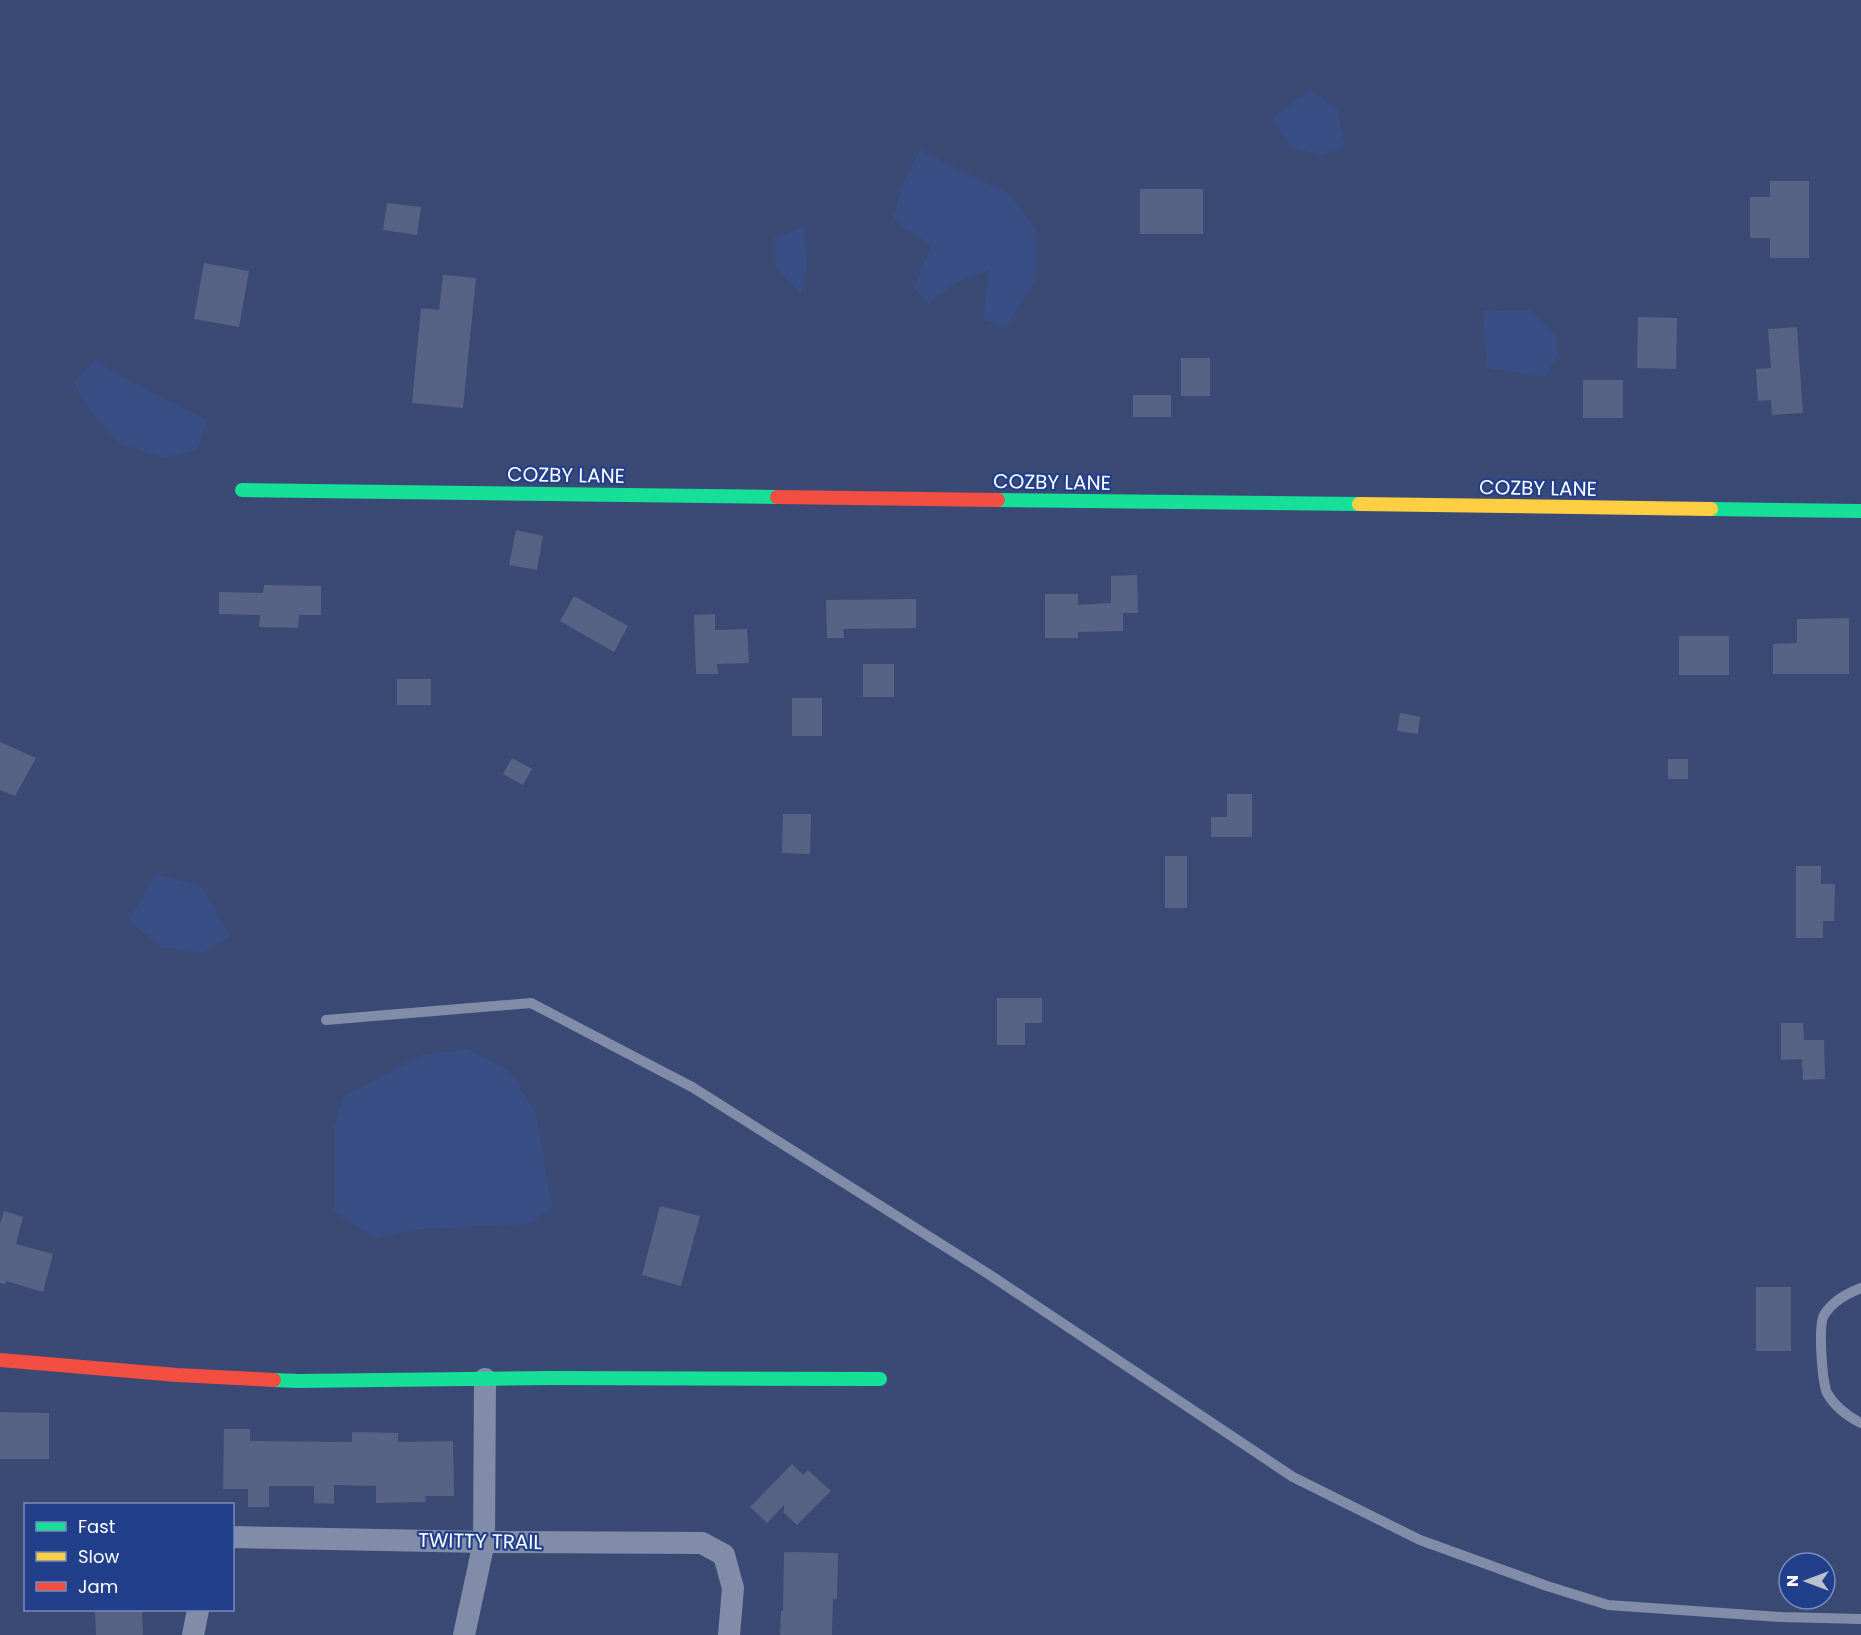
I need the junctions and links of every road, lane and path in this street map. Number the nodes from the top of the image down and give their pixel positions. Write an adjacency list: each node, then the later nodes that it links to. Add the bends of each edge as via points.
1 (242, 490): 2 (street, COZBY LANE)
2 (1861, 511)
3 (326, 1020): 12 (lane, via 531,1003 692,1086 990,1275 1293,1477 1420,1540 1608,1605)
4 (1861, 1288): 8 (lane, via 1839,1298 1823,1317 1820,1351 1827,1392 1844,1414)
5 (0, 1360): 6 (street, via 298,1381)
6 (485, 1379): 7 (street); 10 (street)
7 (880, 1379)
8 (1861, 1423)
9 (234, 1537): 10 (street, TWITTY TRAIL)
10 (484, 1542): 14 (street); 15 (street, TWITTY TRAIL, via 702,1543 724,1555 733,1588)
11 (198, 1611): 13 (street)
12 (1861, 1619)
13 (193, 1635)
14 (464, 1635)
15 (729, 1635)

